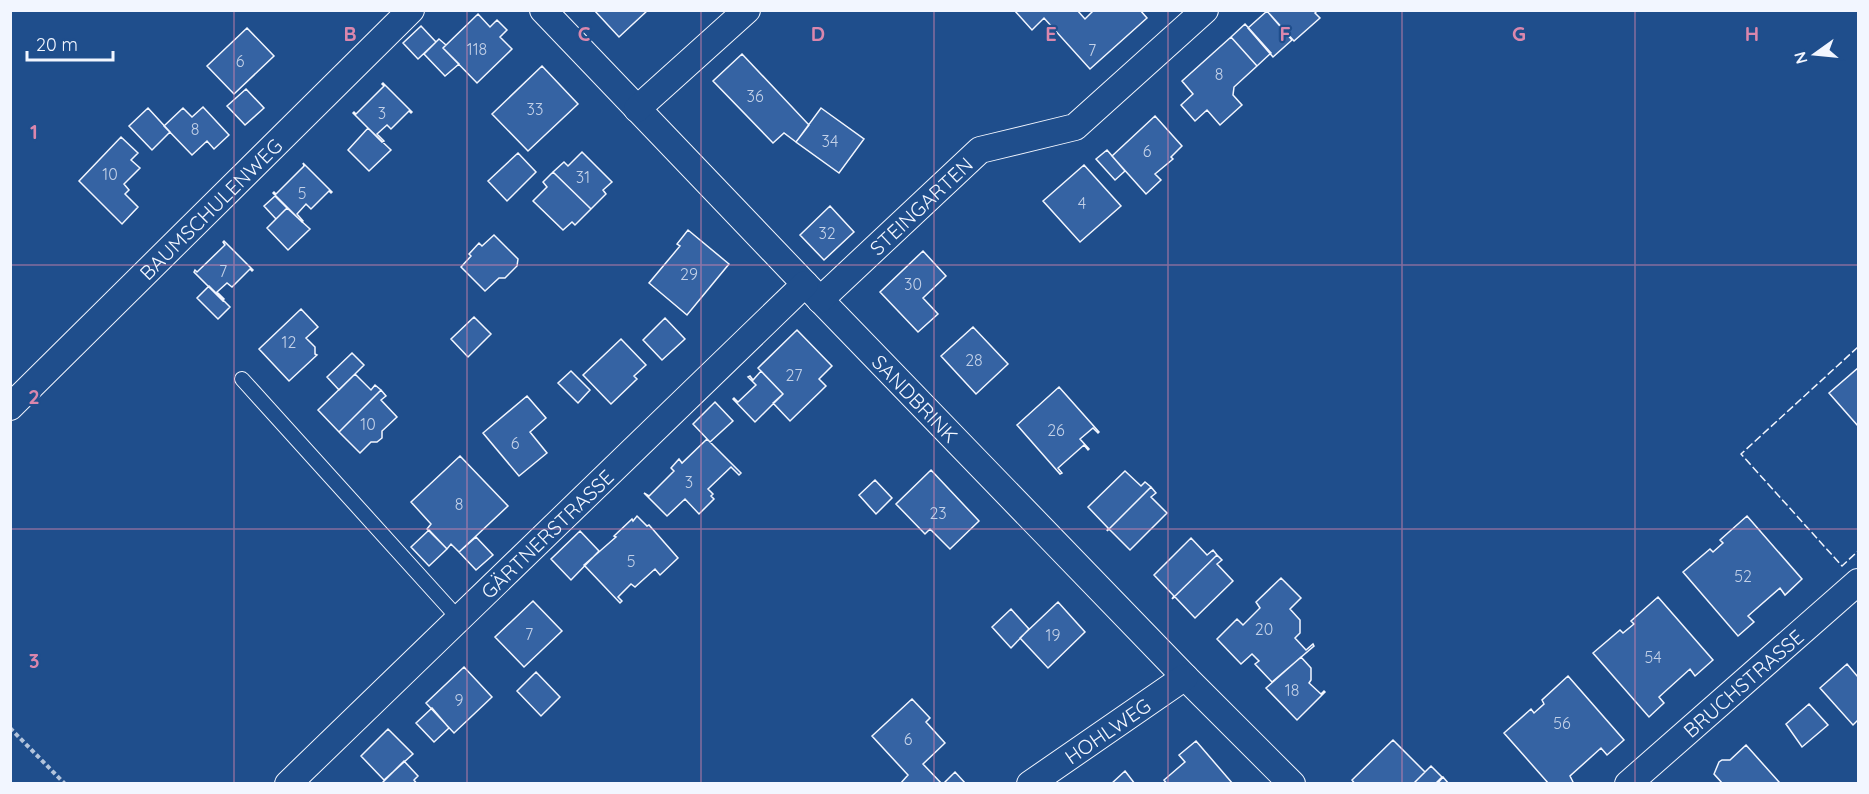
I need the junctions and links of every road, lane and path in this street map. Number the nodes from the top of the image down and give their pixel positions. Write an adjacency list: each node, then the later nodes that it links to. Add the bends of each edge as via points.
1 (411, 10): 8 (street, BAUMSCHULENWEG)
2 (543, 10): 5 (street, SANDBRINK)
3 (747, 10): 5 (street)
4 (1204, 10): 6 (street, STEINGARTEN, via 1074,128 980,150)
5 (637, 109): 6 (street, SANDBRINK)
6 (813, 292): 10 (street, GÄRTNERSTRASSE); 11 (street, SANDBRINK)
7 (242, 379): 10 (lane)
8 (10, 407)
9 (1858, 582): 17 (street, BRUCHSTRASSE)
10 (459, 619): 13 (street, GÄRTNERSTRASSE)
11 (1185, 677): 15 (street, HOHLWEG); 16 (street, SANDBRINK)
12 (10, 728): 14 (path)
13 (297, 781)
14 (65, 783)
15 (1030, 783)
16 (1292, 783)
17 (1628, 783)

